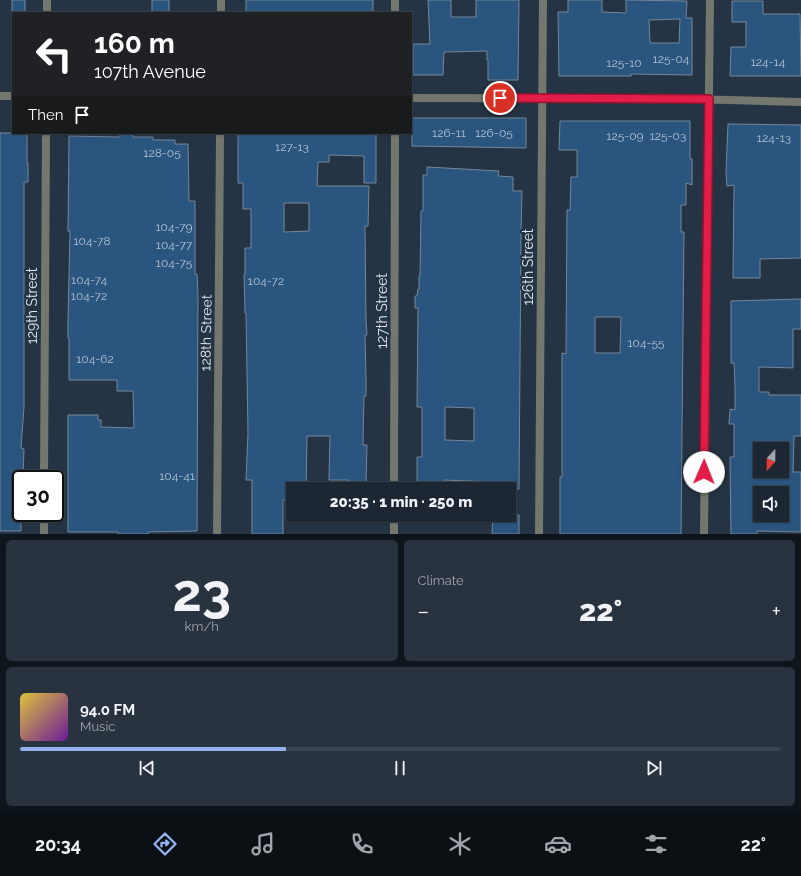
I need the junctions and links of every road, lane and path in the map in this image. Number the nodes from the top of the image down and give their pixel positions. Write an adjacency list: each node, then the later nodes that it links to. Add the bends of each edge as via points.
1 (47, 0): 6 (street)
2 (221, 0): 7 (street)
3 (395, 0): 8 (street)
4 (543, 0): 12 (street, 126th Street)
5 (710, 0): 13 (street)
6 (47, 12)
7 (221, 12)
8 (395, 12)
9 (0, 96): 10 (street)
10 (12, 96)
11 (412, 98): 12 (street)
12 (542, 98): 13 (street); 25 (street, 126th Street)
13 (709, 99): 14 (street); 26 (street)
14 (801, 102)
15 (46, 134): 18 (street, 129th Street)
16 (220, 134): 23 (street, 128th Street)
17 (395, 134): 19 (street, 127th Street)
18 (44, 470)
19 (394, 482)
20 (44, 522): 22 (street)
21 (394, 522): 24 (street)
22 (44, 534)
23 (217, 534)
24 (394, 534)
25 (539, 534)
26 (704, 534)

